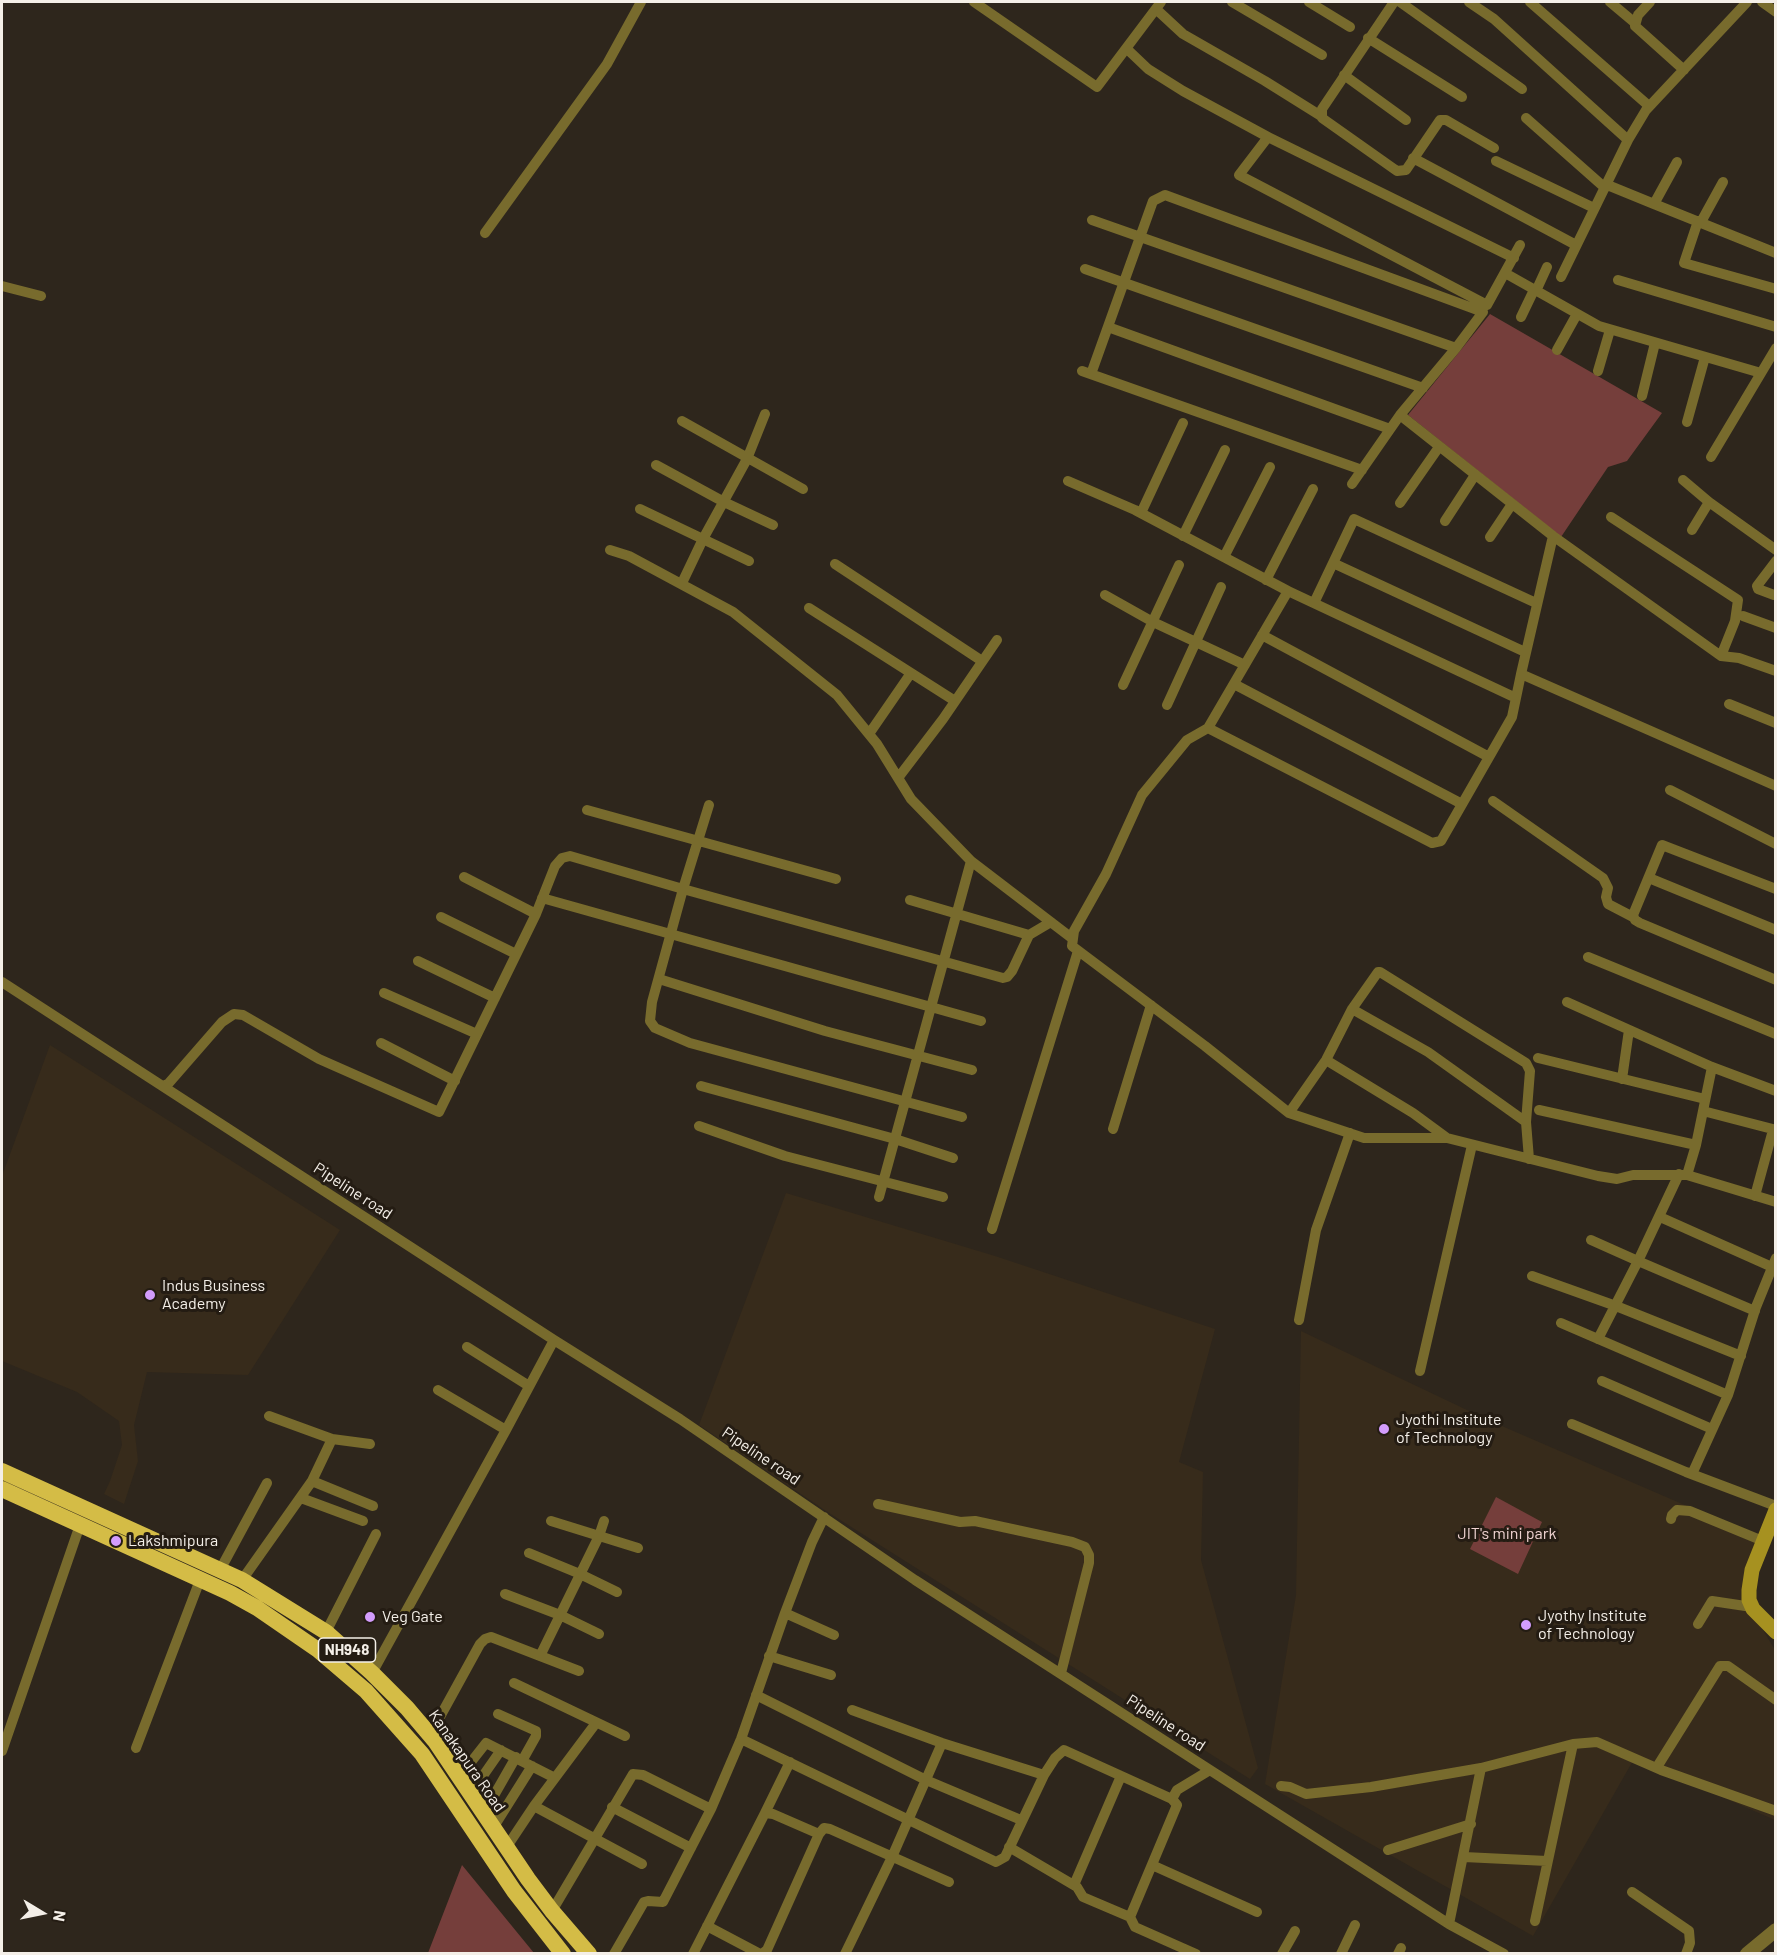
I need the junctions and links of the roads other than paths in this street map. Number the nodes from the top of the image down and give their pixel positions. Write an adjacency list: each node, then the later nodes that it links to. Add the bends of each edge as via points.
1 (641, 2): 40 (street, via 607,64)
2 (974, 2): 18 (street, via 1096,86)
3 (1232, 2): 19 (street)
4 (1309, 2): 16 (street)
5 (1394, 2): 17 (street)
6 (1400, 2): 22 (street)
7 (1469, 2): 29 (street, via 1494,19)
8 (1530, 2): 24 (street)
9 (1610, 2): 15 (street)
10 (1650, 2): 15 (street)
11 (1747, 2): 20 (street)
12 (1762, 2): 14 (street)
13 (1158, 5): 18 (street); 25 (street, via 1183,34)
14 (1776, 12)
15 (1635, 23): 20 (street)
16 (1350, 27)
17 (1368, 38): 21 (street); 23 (street)
18 (1127, 49): 28 (street, via 1148,69)
19 (1322, 55)
20 (1684, 70): 24 (street)
21 (1344, 75): 25 (street); 27 (street)
22 (1522, 89)
23 (1462, 97)
24 (1649, 106): 29 (street)
25 (1321, 116): 31 (street, via 1394,170 1404,171)
26 (1526, 118): 35 (street)
27 (1406, 120)
28 (1268, 137): 45 (street); 48 (street, via 1239,175 1487,305)
29 (1628, 140): 35 (street)
30 (1494, 148): 31 (street, via 1443,120)
31 (1413, 158): 43 (street)
32 (1496, 160): 37 (street)
33 (1677, 162): 36 (street)
34 (1723, 182): 39 (street)
35 (1605, 185): 36 (street); 37 (street)
36 (1654, 204): 39 (street)
37 (1594, 208): 43 (street)
38 (1092, 220): 41 (street)
39 (1700, 222): 44 (street); 53 (street, via 1684,263)
40 (485, 233)
41 (1140, 237): 51 (street); 62 (street); 62 (street, via 1153,201 1165,195 1483,312)
42 (1520, 245): 45 (street)
43 (1576, 245): 49 (street)
44 (1776, 253)
45 (1514, 258): 48 (street)
46 (1547, 267): 54 (street)
47 (1085, 269): 51 (street)
48 (1505, 273): 54 (street)
49 (1561, 277)
50 (1618, 280): 59 (street)
51 (1124, 283): 58 (street); 68 (street)
52 (2, 286): 55 (street)
53 (1776, 289)
54 (1535, 290): 56 (street); 57 (street)
55 (41, 296)
56 (1577, 314): 60 (street); 64 (street)
57 (1521, 317)
58 (1108, 327): 75 (street); 82 (street, via 1087,373)
59 (1776, 327)
60 (1610, 330): 61 (street); 66 (street)
61 (1655, 342): 65 (street); 69 (street)
62 (1456, 348): 68 (street)
63 (1776, 348): 67 (street)
64 (1557, 350)
65 (1705, 357): 67 (street); 73 (street)
66 (1598, 371)
67 (1761, 373): 78 (street)
68 (1423, 388): 71 (street)
69 (1642, 396)
70 (765, 414): 79 (street)
71 (1400, 415): 75 (street); 76 (street)
72 (682, 421): 79 (street)
73 (1687, 422)
74 (1183, 423): 94 (street)
75 (1390, 429): 82 (street)
76 (1439, 447): 83 (street); 91 (street)
77 (1226, 450): 99 (street)
78 (1711, 457)
79 (747, 459): 87 (street); 89 (street)
80 (656, 465): 89 (street)
81 (1270, 467): 105 (street)
82 (1362, 470): 86 (street)
83 (1475, 475): 92 (street); 96 (street)
84 (1683, 480): 90 (street)
85 (1068, 481): 94 (street)
86 (1352, 484)
87 (803, 489)
88 (1313, 489): 111 (street)
89 (724, 502): 97 (street); 102 (street)
90 (1709, 502): 98 (street); 103 (street)
91 (1400, 503)
92 (1512, 504): 100 (street); 101 (street)
93 (640, 508): 102 (street)
94 (1141, 513): 99 (street)
95 (1611, 517): 127 (street, via 1738,600 1735,621)
96 (1445, 521)
97 (773, 525)
98 (1692, 530)
99 (1183, 536): 105 (street)
100 (1553, 536): 118 (street); 127 (street)
101 (1490, 537)
102 (703, 539): 106 (street); 112 (street)
103 (1776, 549)
104 (610, 550): 112 (street)
105 (1224, 557): 111 (street)
106 (749, 561)
107 (1776, 561): 116 (street, via 1757,586)
108 (1333, 563): 117 (street); 118 (street, via 1354,519); 126 (street)
109 (835, 564): 128 (street)
110 (1179, 565): 121 (street)
111 (1266, 580): 114 (street)
112 (682, 583): 141 (street, via 733,612 837,695)
113 (1221, 587): 125 (street)
114 (1288, 591): 117 (street); 123 (street)
115 (1105, 595): 121 (street)
116 (1773, 595)
117 (1314, 603): 135 (street)
118 (1536, 603): 126 (street)
119 (809, 608): 131 (street)
120 (1743, 616): 122 (street)
121 (1153, 622): 125 (street); 134 (street)
122 (1776, 628)
123 (1262, 635): 129 (street); 142 (street)
124 (997, 640): 128 (street)
125 (1196, 642): 129 (street); 138 (street)
126 (1525, 652): 132 (street)
127 (1720, 656): 130 (street)
128 (982, 661): 136 (street)
129 (1245, 664): 133 (street)
130 (1776, 671)
131 (911, 673): 136 (street); 141 (street)
132 (1521, 674): 135 (street); 144 (street)
133 (1234, 684): 140 (street); 147 (street)
134 (1123, 685)
135 (1516, 698): 142 (street, via 1512,717)
136 (955, 701): 143 (street)
137 (1729, 704): 139 (street)
138 (1167, 705)
139 (1776, 723)
140 (1208, 728): 147 (street, via 1432,843 1441,841); 168 (street, via 1187,740 1142,795)
141 (869, 734): 143 (street)
142 (1490, 757): 147 (street)
143 (898, 778): 152 (street, via 911,799)
144 (1776, 786)
145 (1670, 790): 151 (street)
146 (1493, 801): 163 (street, via 1603,878 1608,888 1608,904)
147 (1462, 804)
148 (709, 805): 150 (street)
149 (587, 810): 150 (street)
150 (698, 840): 155 (street); 156 (street)
151 (1776, 844)
152 (971, 861): 161 (street); 164 (street)
153 (464, 877): 160 (street)
154 (1649, 878): 157 (street, via 1660,848 1665,845); 163 (street); 165 (street)
155 (836, 879)
156 (683, 889): 158 (street, via 570,856 555,866); 166 (street); 173 (street)
157 (1776, 889)
158 (542, 897): 160 (street); 166 (street)
159 (910, 900): 161 (street)
160 (536, 914): 170 (street)
161 (957, 915): 167 (street); 173 (street)
162 (441, 917): 170 (street)
163 (1633, 917): 175 (street)
164 (1051, 922): 167 (street); 168 (street)
165 (1776, 930)
166 (672, 935): 174 (street); 181 (street)
167 (1029, 935): 173 (street, via 1007,977)
168 (1073, 939): 169 (street, via 1072,945)
169 (1078, 951): 180 (street); 222 (street)
170 (516, 954): 178 (street)
171 (1588, 957): 186 (street)
172 (418, 961): 178 (street)
173 (944, 961): 181 (street)
174 (659, 979): 188 (street); 199 (street, via 650,1021 655,1028 690,1043)
175 (1776, 980)
176 (2, 982): 195 (street, Pipeline road)
177 (384, 993): 185 (street)
178 (495, 998): 185 (street)
179 (1567, 1002): 184 (street)
180 (1151, 1005): 202 (street); 206 (street)
181 (932, 1007): 183 (street); 188 (street)
182 (1352, 1009): 190 (street); 204 (street, via 1428,1052); 204 (street, via 1380,972 1526,1064 1530,1071)
183 (981, 1021)
184 (1629, 1030): 191 (street); 193 (street)
185 (477, 1034): 194 (street)
186 (1776, 1034)
187 (381, 1043): 194 (street)
188 (918, 1056): 192 (street); 199 (street)
189 (1538, 1058): 193 (street)
190 (1326, 1060): 202 (street); 209 (street)
191 (1712, 1067): 197 (street); 198 (street)
192 (972, 1070)
193 (1622, 1079): 198 (street)
194 (454, 1081): 195 (street, via 439,1112 320,1059 243,1015 234,1014)
195 (163, 1086): 231 (street, Pipeline road)
196 (701, 1086): 210 (street)
197 (1776, 1091)
198 (1705, 1099): 201 (street)
199 (906, 1102): 203 (street); 210 (street)
200 (1539, 1110): 212 (street)
201 (1703, 1111): 207 (street); 212 (street)
202 (1289, 1113): 208 (street)
203 (962, 1118)
204 (1526, 1122): 214 (street)
205 (699, 1126): 216 (street, via 785,1156)
206 (1113, 1129)
207 (1774, 1130): 217 (street)
208 (1350, 1133): 209 (street, via 1364,1138); 229 (street, via 1316,1230)
209 (1447, 1138): 211 (street)
210 (895, 1139): 213 (street); 216 (street)
211 (1472, 1145): 214 (street); 235 (street)
212 (1696, 1145): 215 (street)
213 (953, 1158)
214 (1529, 1159): 215 (street, via 1617,1179 1633,1175)
215 (1683, 1175): 217 (street); 221 (street)
216 (883, 1183): 218 (street); 219 (street)
217 (1755, 1196): 220 (street)
218 (879, 1197)
219 (943, 1197)
220 (1776, 1202)
221 (1660, 1217): 224 (street); 225 (street)
222 (992, 1229)
223 (1591, 1240): 224 (street)
224 (1638, 1261): 227 (street); 228 (street)
225 (1774, 1263): 228 (street)
226 (1532, 1276): 227 (street)
227 (1616, 1306): 232 (street); 234 (street)
228 (1755, 1311): 234 (street)
229 (1299, 1320)
230 (1562, 1323): 232 (street)
231 (554, 1340): 237 (street); 255 (street, Pipeline road, via 687,1423)
232 (1598, 1340): 239 (street)
233 (467, 1347): 237 (street)
234 (1741, 1356): 239 (street)
235 (1420, 1371)
236 (1602, 1381): 242 (street)
237 (530, 1386): 243 (street)
238 (438, 1390): 243 (street)
239 (1728, 1395): 242 (street)
240 (269, 1416): 244 (street)
241 (1572, 1424): 247 (street)
242 (1712, 1429): 247 (street)
243 (506, 1430): 283 (street)
244 (332, 1439): 245 (street); 248 (street)
245 (370, 1444)
246 (2, 1471): 266 (highway, Kanakapura Road / NH948)
247 (1692, 1474): 254 (street)
248 (312, 1481): 251 (street); 253 (street)
249 (267, 1483): 266 (street)
250 (2, 1489): 260 (highway, Kanakapura Road / NH948)
251 (301, 1498): 257 (street); 269 (street)
252 (878, 1503): 284 (street, via 1072,1542 1085,1548 1089,1563)
253 (373, 1506)
254 (1776, 1508): 263 (main road)
255 (824, 1517): 273 (street); 284 (street, Pipeline road)
256 (1671, 1519): 263 (street, via 1677,1510 1690,1511)
257 (363, 1521)
258 (551, 1521): 262 (street)
259 (604, 1521): 262 (street)
260 (80, 1525): 268 (highway, Kanakapura Road / NH948); 298 (street)
261 (376, 1534): 276 (street)
262 (599, 1536): 264 (street); 267 (street)
263 (1763, 1541): 272 (main road, via 1752,1570)
264 (638, 1548)
265 (529, 1553): 267 (street)
266 (220, 1570): 269 (highway, Kanakapura Road / NH948)
267 (580, 1574): 270 (street); 274 (street)
268 (200, 1580): 297 (street); 337 (highway, Kanakapura Road / NH948, via 257,1608 318,1650 366,1691 422,1754)
269 (242, 1580): 276 (highway, Kanakapura Road / NH948)
270 (617, 1592)
271 (505, 1594): 274 (street)
272 (1752, 1607): 275 (street, via 1712,1601); 277 (main road)
273 (785, 1613): 279 (street); 281 (street)
274 (560, 1615): 278 (street); 280 (street)
275 (1698, 1624)
276 (326, 1632): 283 (highway, Kanakapura Road / NH948)
277 (1776, 1632)
278 (599, 1634)
279 (834, 1635)
280 (540, 1656): 282 (street); 292 (street, via 491,1637 485,1639)
281 (769, 1656): 285 (street); 287 (street)
282 (579, 1671)
283 (372, 1673): 292 (highway, Kanakapura Road / NH948)
284 (1060, 1673): 304 (street, Pipeline road)
285 (831, 1676)
286 (514, 1683): 291 (street)
287 (756, 1695): 294 (street); 309 (street)
288 (1776, 1700): 302 (street, via 1728,1666 1720,1666)
289 (852, 1710): 295 (street)
290 (498, 1714): 300 (street, via 536,1731)
291 (596, 1724): 293 (street); 308 (street)
292 (430, 1735): 306 (highway, Kanakapura Road / NH948)
293 (625, 1736)
294 (741, 1739): 301 (street); 315 (street)
295 (942, 1743): 305 (street); 309 (street)
296 (1573, 1744): 302 (street, via 1602,1743); 303 (street); 331 (street)
297 (136, 1748)
298 (2, 1750)
299 (501, 1750): 300 (street); 306 (street, via 486,1743); 311 (street)
300 (523, 1762): 308 (street); 317 (street); 322 (street)
301 (790, 1762): 318 (street); 320 (street)
302 (1657, 1767): 316 (street)
303 (1481, 1768): 310 (street, via 1306,1794); 321 (street)
304 (1210, 1770): 312 (street, via 1177,1790); 343 (street, Pipeline road)
305 (1044, 1775): 307 (street, via 1064,1750); 319 (street)
306 (460, 1776): 311 (highway, Kanakapura Road / NH948)
307 (1121, 1776): 312 (street); 336 (street)
308 (555, 1778): 313 (street)
309 (926, 1780): 319 (street); 320 (street)
310 (1281, 1786)
311 (471, 1792): 317 (highway, Kanakapura Road / NH948)
312 (1172, 1799): 333 (street, via 1177,1805)
313 (534, 1806): 324 (street); 326 (street)
314 (612, 1807): 315 (street, via 633,1774 637,1774); 324 (street); 327 (street)
315 (711, 1809): 327 (street)
316 (1776, 1811)
317 (484, 1813): 322 (highway, Kanakapura Road / NH948)
318 (765, 1813): 323 (street); 345 (street)
319 (1021, 1820): 325 (street)
320 (908, 1821): 325 (street, via 996,1862 1005,1857); 329 (street)
321 (1471, 1824): 328 (street); 330 (street)
322 (492, 1828): 326 (highway, Kanakapura Road / NH948)
323 (819, 1833): 329 (street, via 830,1829); 354 (street, via 767,1950)
324 (594, 1839): 332 (street); 339 (street)
325 (1009, 1847): 336 (street)
326 (506, 1848): 334 (highway, Kanakapura Road / NH948)
327 (691, 1848): 352 (street, via 663,1902 644,1902)
328 (1388, 1850)
329 (892, 1857): 335 (street); 355 (street)
330 (1464, 1857): 331 (street); 343 (street)
331 (1547, 1861): 342 (street)
332 (642, 1864)
333 (1152, 1865): 340 (street); 341 (street)
334 (528, 1879): 337 (highway); 339 (highway, Kanakapura Road / NH948)
335 (949, 1882)
336 (1074, 1885): 341 (street, via 1083,1897)
337 (514, 1891): 350 (highway, Kanakapura Road / NH948)
338 (1632, 1892): 360 (street, via 1689,1931)
339 (552, 1911): 351 (highway, Kanakapura Road / NH948)
340 (1257, 1912)
341 (1130, 1917): 356 (street, via 1135,1927)
342 (1535, 1921)
343 (1449, 1924): 348 (street, Pipeline road)
344 (1355, 1925): 358 (street)
345 (706, 1926): 353 (street); 354 (street)
346 (1295, 1930): 357 (street)
347 (1776, 1930): 349 (street)
348 (1490, 1950): 359 (street, Pipeline road)
349 (1751, 1952)
350 (563, 1953)
351 (590, 1953)
352 (614, 1953)
353 (693, 1953)
354 (761, 1953)
355 (845, 1953)
356 (1196, 1953)
357 (1281, 1953)
358 (1341, 1953)
359 (1504, 1953)
360 (1686, 1953)

